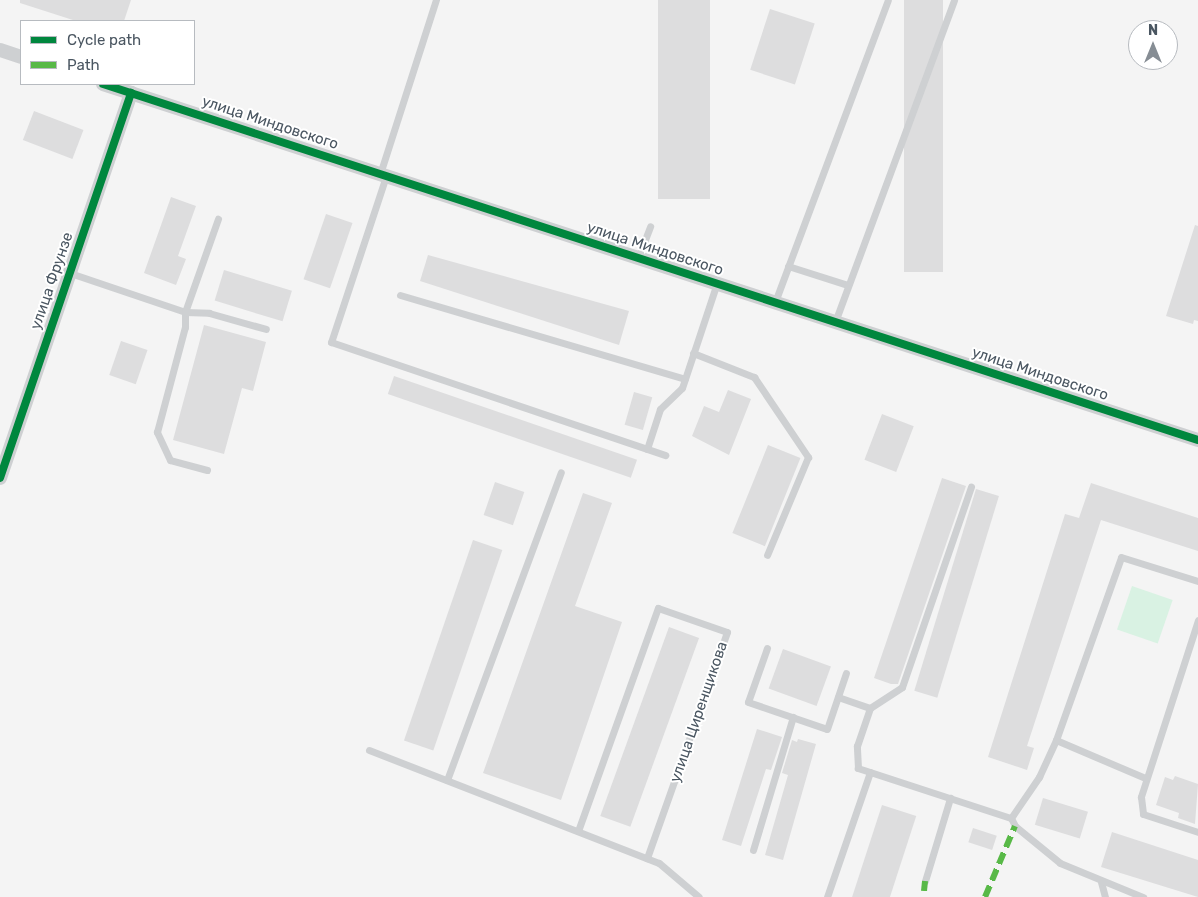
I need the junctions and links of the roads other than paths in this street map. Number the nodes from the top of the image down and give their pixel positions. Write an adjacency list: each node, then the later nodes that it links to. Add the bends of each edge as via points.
1 (436, 0): 8 (lane)
2 (888, 0): 12 (lane)
3 (954, 0): 15 (lane)
4 (0, 50): 5 (street)
5 (20, 57)
6 (106, 85): 7 (street, улица Миндовского)
7 (131, 93): 8 (street, улица Миндовского); 13 (street, улица Фрунзе)
8 (383, 175): 11 (street, улица Миндовского); 24 (lane, via 332,342)
9 (218, 219): 18 (lane)
10 (650, 226): 11 (lane)
11 (638, 258): 14 (street, улица Миндовского)
12 (788, 266): 15 (lane); 17 (lane)
13 (70, 273): 18 (lane); 28 (street, улица Фрунзе)
14 (716, 283): 17 (street, улица Миндовского); 21 (lane)
15 (848, 285): 19 (lane)
16 (400, 295): 22 (lane)
17 (775, 302): 19 (street, улица Миндовского)
18 (185, 312): 20 (lane, via 209,313); 26 (lane, via 185,326 157,432 170,460)
19 (834, 322): 23 (street, улица Миндовского)
20 (266, 329)
21 (694, 353): 22 (lane); 30 (lane, via 754,377 808,457)
22 (685, 379): 24 (lane, via 682,388 660,409)
23 (1198, 440)
24 (648, 448): 25 (lane)
25 (665, 456)
26 (207, 470)
27 (562, 472): 42 (lane)
28 (0, 478)
29 (971, 487): 36 (lane, via 902,687)
30 (768, 555)
31 (1198, 581): 38 (lane, via 1122,556)
32 (1198, 620): 41 (lane)
33 (767, 648): 37 (lane, via 748,702)
34 (846, 673): 35 (lane)
35 (838, 697): 36 (lane); 37 (lane, via 827,729)
36 (870, 708): 40 (lane, via 857,746 858,768)
37 (793, 717): 47 (lane)
38 (1056, 740): 41 (lane); 44 (lane, via 1039,777)
39 (369, 750): 42 (lane)
40 (870, 772): 43 (lane); 52 (lane)
41 (1145, 778): 46 (lane, via 1141,797 1143,814)
42 (447, 780): 45 (lane)
43 (950, 798): 44 (lane); 49 (lane)
44 (1011, 818): 50 (lane, via 1015,826 1060,863)
45 (578, 831): 48 (lane); 48 (lane, улица Циренщикова, via 658,608 727,632)
46 (1198, 832)
47 (753, 850)
48 (647, 858): 51 (lane, via 659,863)
49 (925, 881)
50 (1102, 882): 53 (lane); 54 (lane)
51 (699, 897)
52 (827, 897)
53 (1106, 897)
54 (1143, 897)

